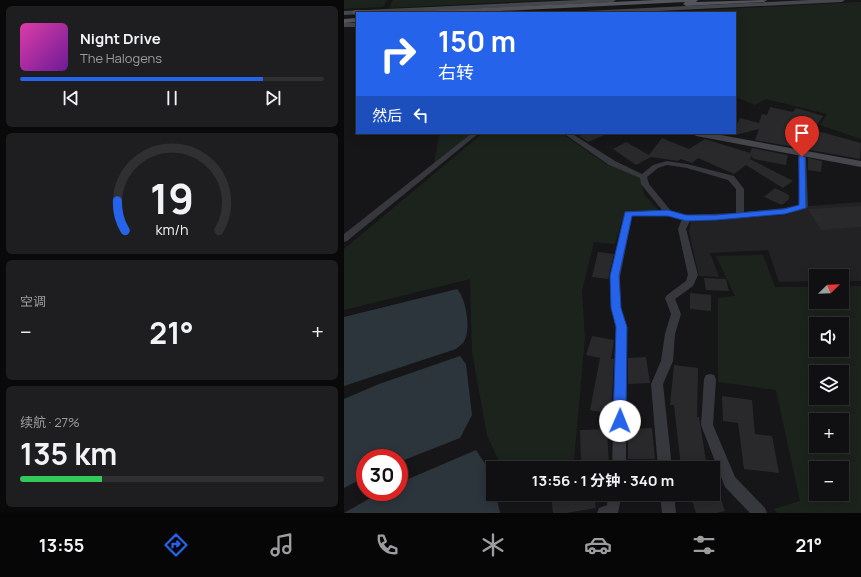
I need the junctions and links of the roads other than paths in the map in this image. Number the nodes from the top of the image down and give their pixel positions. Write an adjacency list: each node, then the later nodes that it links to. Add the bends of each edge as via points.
1 (613, 0): 9 (street)
2 (637, 0): 7 (main road)
3 (695, 0): 7 (main road)
4 (764, 0): 6 (main road)
5 (842, 0): 8 (street)
6 (719, 2): 7 (main road); 8 (main road)
7 (583, 8): 8 (street); 9 (main road)
8 (649, 10)
9 (503, 11): 10 (street); 11 (main road)
10 (454, 12)
11 (461, 12)
12 (344, 13): 13 (street)
13 (356, 14): 14 (main road)
14 (344, 17)
15 (356, 20): 16 (main road)
16 (345, 24): 17 (main road)
17 (356, 24)
18 (475, 134): 27 (street)
19 (568, 134): 23 (street, via 612,163)
20 (698, 134): 22 (street)
21 (802, 157): 25 (street, via 804,206 785,211)
22 (861, 164)
23 (643, 176): 24 (street, via 645,184); 25 (street, via 651,168 662,163 678,163 732,178 740,189)
24 (668, 213): 26 (street); 29 (street, via 628,213 615,276 616,308 621,327)
25 (740, 215): 26 (street)
26 (686, 218): 30 (street, via 682,229 693,276 690,284 670,298 676,314 670,334 667,361 657,384)
27 (344, 239)
28 (710, 379): 35 (street, via 707,425 730,482)
29 (619, 461)
30 (663, 461)
31 (614, 501): 33 (street, via 613,508)
32 (668, 501): 34 (street)
33 (604, 513)
34 (669, 513)
35 (760, 513)

